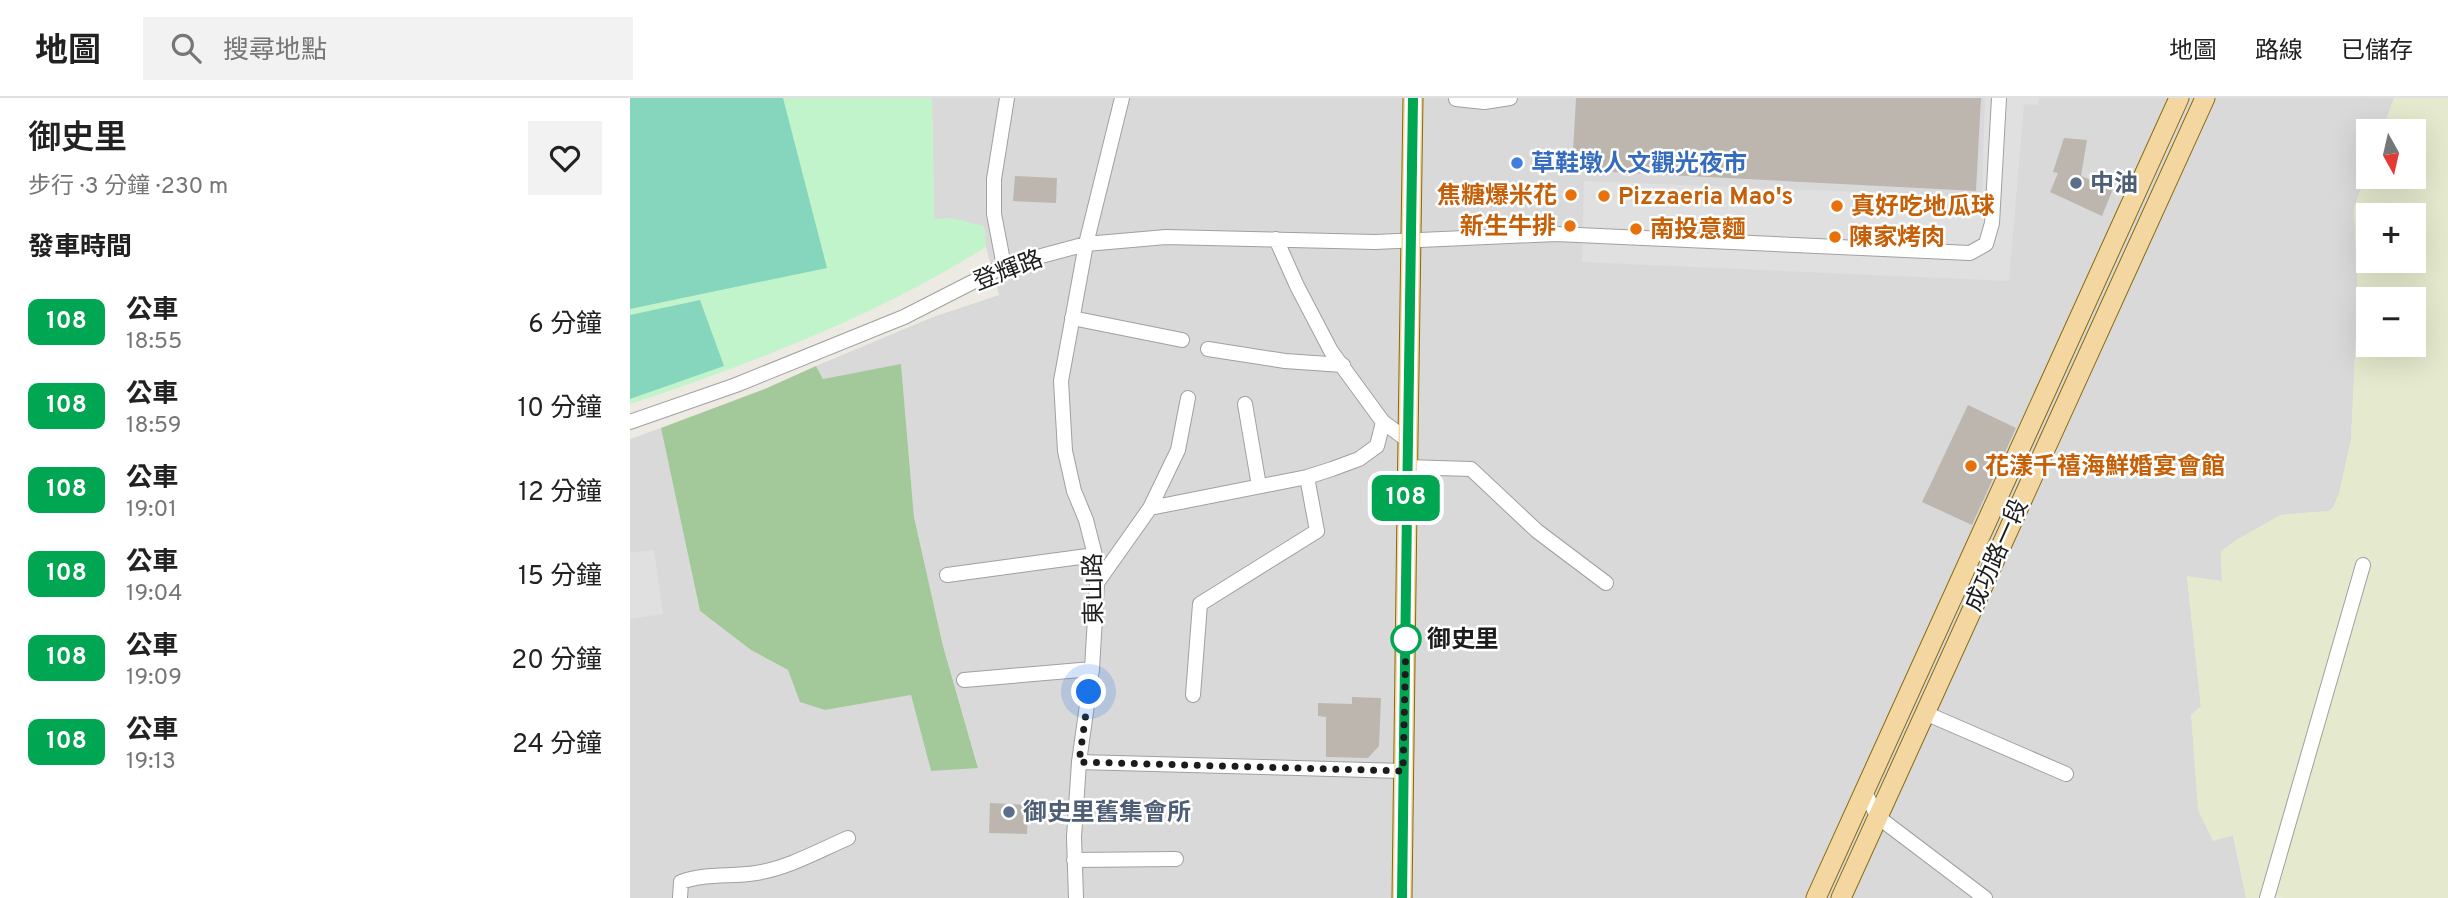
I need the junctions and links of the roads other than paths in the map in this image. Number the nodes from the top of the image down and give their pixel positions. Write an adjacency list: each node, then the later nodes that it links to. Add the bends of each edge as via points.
1 (1007, 98): 13 (street, via 994,179 994,214)
2 (1122, 98): 12 (street, 東山路)
3 (1413, 98): 11 (main road)
4 (1440, 98): 5 (street)
5 (1455, 98): 6 (street, via 1484,102)
6 (1510, 98)
7 (2000, 98): 11 (street, 登輝路, via 1992,223 1986,244 1970,253 1556,234)
8 (2179, 98): 39 (main road, 成功路一段)
9 (2205, 98): 35 (main road, 成功路一段)
10 (1276, 239): 11 (street, 登輝路); 12 (street, 登輝路, via 1166,237); 17 (street, via 1331,351)
11 (1411, 241): 22 (main road)
12 (1086, 244): 13 (street, 登輝路); 14 (street, 東山路)
13 (1004, 266): 20 (street, 登輝路, via 904,317)
14 (1072, 318): 15 (street); 27 (street, 東山路, via 1061,381 1065,451)
15 (1182, 340)
16 (1208, 349): 17 (street)
17 (1343, 365): 21 (street)
18 (1188, 398): 26 (street, via 1178,450)
19 (1245, 404): 25 (street)
20 (630, 422)
21 (1383, 422): 22 (street); 24 (street, via 1377,446 1359,459)
22 (1406, 439): 23 (main road)
23 (1406, 467): 31 (street, via 1471,469 1537,531); 37 (main road)
24 (1307, 477): 25 (street); 34 (street, via 1317,531 1200,604)
25 (1259, 486): 26 (street)
26 (1150, 508): 30 (street)
27 (1095, 555): 29 (street); 30 (street, 東山路)
28 (2363, 565): 50 (street)
29 (947, 575)
30 (1097, 583): 32 (street, 東山路)
31 (1606, 583)
32 (1092, 669): 33 (street); 36 (street, 東山路)
33 (964, 680)
34 (1193, 695)
35 (1925, 713): 38 (street); 40 (main road, 成功路一段)
36 (1079, 762): 37 (street); 43 (street, 東山路)
37 (1403, 771): 46 (main road)
38 (2066, 774)
39 (1864, 791): 40 (street); 47 (main road, 成功路一段)
40 (1878, 817): 48 (main road, 成功路一段); 49 (street)
41 (848, 838): 44 (street, via 773,870 681,882)
42 (1176, 859): 43 (street)
43 (1074, 860): 45 (street, 東山路)
44 (680, 898)
45 (1076, 898)
46 (1402, 898)
47 (1816, 898)
48 (1841, 898)
49 (1985, 898)
50 (2267, 898)

